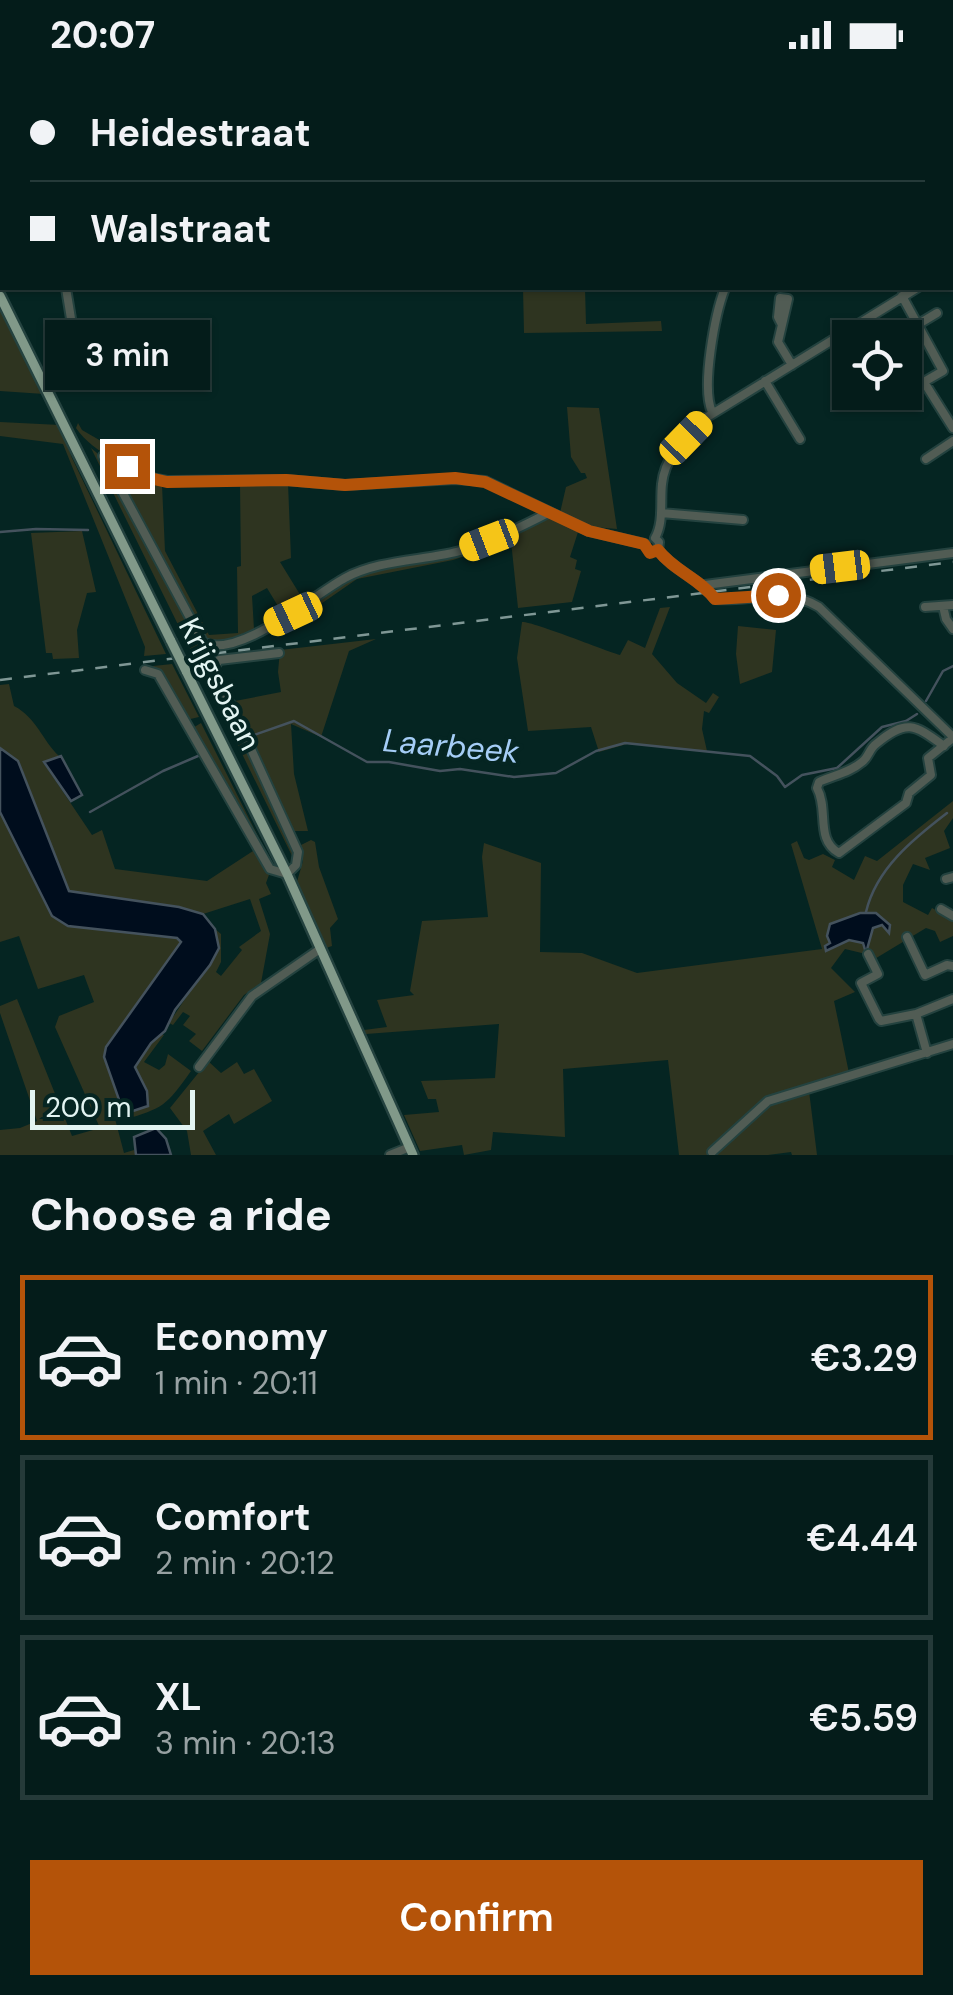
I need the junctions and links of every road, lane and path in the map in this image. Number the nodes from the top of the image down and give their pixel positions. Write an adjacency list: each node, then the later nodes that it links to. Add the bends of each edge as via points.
1 (66, 290): 9 (street)
2 (724, 290): 14 (street, via 707,394)
3 (908, 291): 6 (street); 11 (street)
4 (0, 296): 35 (main road, Krijgsbaan, bridge)
5 (937, 313): 7 (street)
6 (916, 320)
7 (922, 322)
8 (780, 323): 11 (street, via 778,342)
9 (73, 331)
10 (922, 334): 13 (street, via 943,370)
11 (792, 364): 12 (street)
12 (764, 381): 14 (street); 16 (street)
13 (924, 382): 15 (street)
14 (712, 412): 20 (street, via 671,456)
15 (953, 428)
16 (800, 439)
17 (953, 441): 18 (street)
18 (926, 459)
19 (548, 513): 19 (street, via 505,488 470,479 167,482 103,456 210,646 293,614 359,571 464,550); 23 (street)
20 (661, 513): 21 (street); 22 (street)
21 (743, 520)
22 (654, 538): 23 (street); 24 (street)
23 (644, 544): 24 (street, via 650,553)
24 (658, 550): 26 (street)
25 (953, 553): 26 (street)
26 (704, 585): 33 (street, via 715,599 806,599)
27 (953, 604): 28 (street)
28 (942, 606): 29 (street); 30 (street)
29 (924, 607)
30 (953, 629)
31 (279, 653): 35 (street, via 219,660 214,668 298,852)
32 (145, 670): 35 (street, via 158,674 270,869)
33 (953, 738): 34 (street)
34 (944, 746): 34 (street, via 928,758 931,775 908,793 906,803 839,853 829,846 818,783 850,771 874,744 904,727 916,726)
35 (287, 874): 39 (main road, Krijgsbaan)
36 (941, 909): 37 (street)
37 (953, 916)
38 (907, 938): 41 (street, via 925,974)
39 (320, 949): 46 (street, via 252,996); 47 (main road, Krijgsbaan)
40 (868, 954): 43 (street, via 880,978 861,982 881,1021)
41 (953, 966)
42 (953, 999): 43 (street)
43 (916, 1014): 45 (street)
44 (953, 1044): 45 (street)
45 (927, 1053): 48 (street, via 768,1100)
46 (199, 1066)
47 (409, 1151): 49 (street)
48 (712, 1152)
49 (390, 1155)

